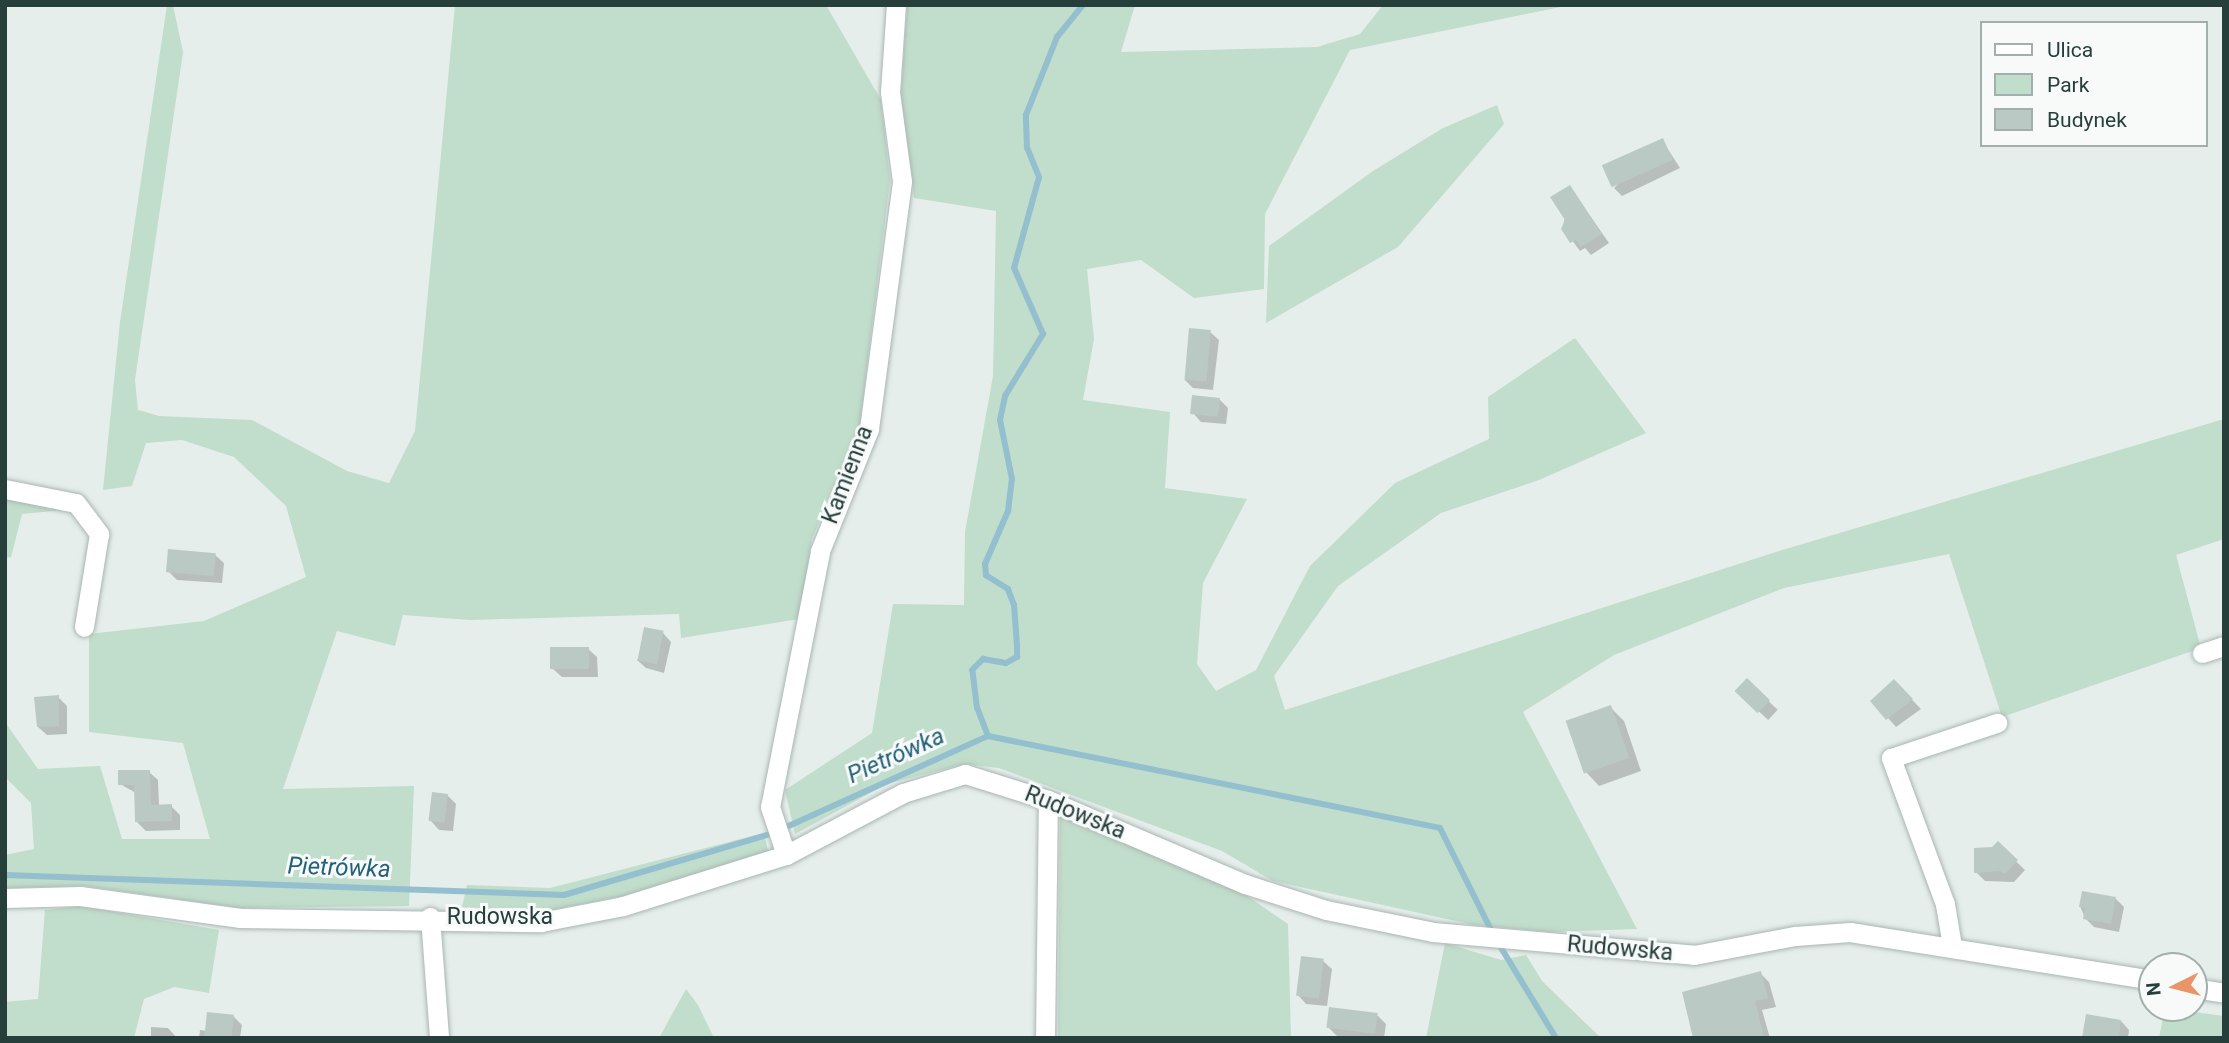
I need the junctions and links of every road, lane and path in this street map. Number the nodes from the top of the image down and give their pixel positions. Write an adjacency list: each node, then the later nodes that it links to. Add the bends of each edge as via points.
1 (896, 5): 8 (street, Kamienna, via 890,92 900,194 869,429 820,551 770,807)
2 (5, 489): 3 (street, via 76,503 99,534)
3 (84, 627)
4 (2224, 646): 5 (street)
5 (2202, 653)
6 (1997, 723): 11 (street, via 1891,758 1945,904)
7 (1048, 800): 8 (street, Rudowska, via 965,774 903,793); 11 (street, Rudowska, via 1245,884 1326,910 1433,932 1694,955 1823,932); 14 (street)
8 (786, 855): 10 (street, Rudowska, via 623,906 541,922)
9 (5, 898): 10 (street, Rudowska, via 80,896 240,918)
10 (430, 917): 13 (street)
11 (1952, 946): 12 (street, Rudowska)
12 (2138, 978)
13 (439, 1038)
14 (1045, 1038)

